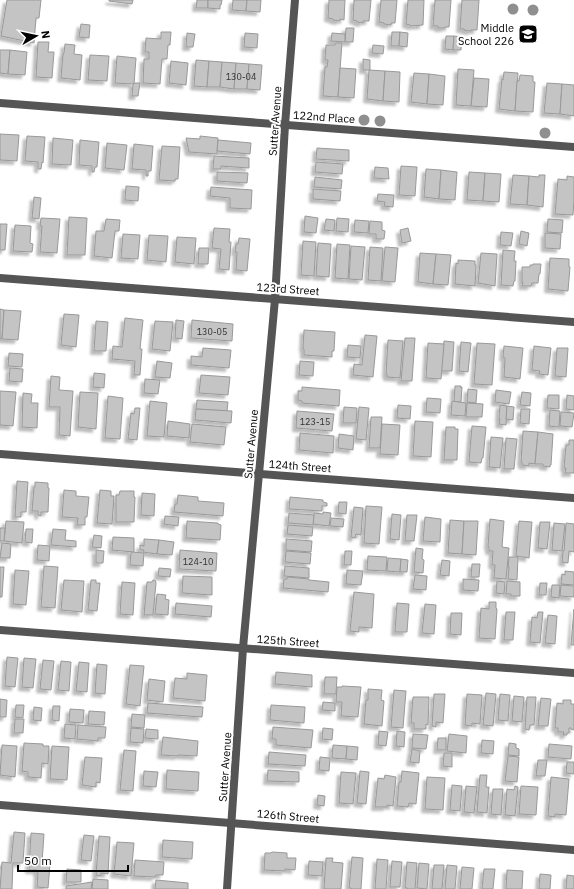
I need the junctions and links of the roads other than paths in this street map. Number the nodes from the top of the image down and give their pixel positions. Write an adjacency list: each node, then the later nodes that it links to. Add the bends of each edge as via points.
1 (295, 0): 3 (street, Sutter Avenue)
2 (0, 104): 3 (street, 122nd Place)
3 (285, 125): 4 (street, 122nd Place); 6 (street, Sutter Avenue)
4 (574, 147)
5 (0, 278): 6 (street, 123rd Street)
6 (275, 299): 7 (street, 123rd Street); 9 (street, Sutter Avenue)
7 (574, 322)
8 (0, 454): 9 (street, 124th Street)
9 (259, 474): 10 (street, 124th Street); 12 (street, Sutter Avenue)
10 (574, 498)
11 (0, 630): 12 (street, 125th Street)
12 (243, 648): 13 (street, 125th Street); 15 (street, Sutter Avenue)
13 (574, 673)
14 (0, 805): 15 (street, 126th Street)
15 (232, 823): 16 (street, 126th Street); 17 (street, Sutter Avenue)
16 (574, 850)
17 (227, 889)

